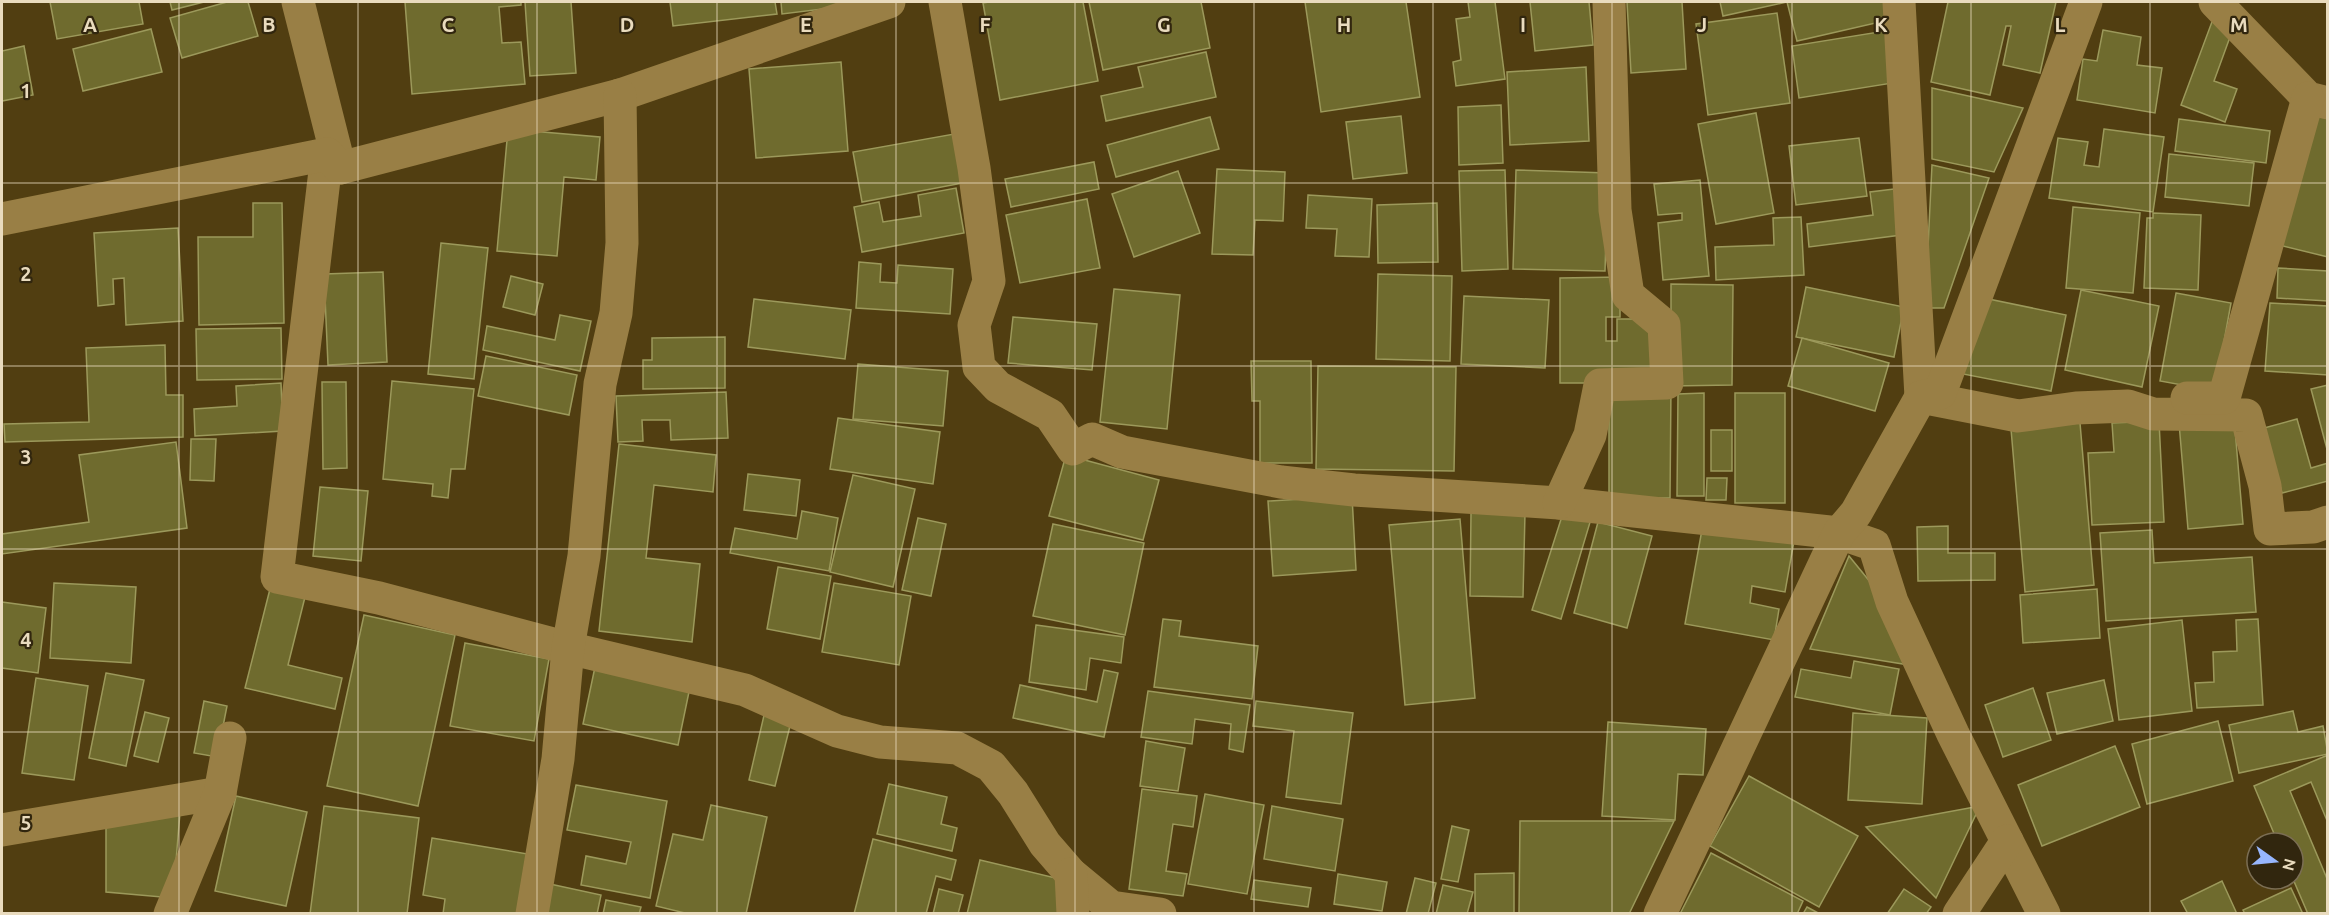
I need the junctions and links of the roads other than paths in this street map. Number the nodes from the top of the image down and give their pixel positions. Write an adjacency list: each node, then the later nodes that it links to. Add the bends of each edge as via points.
1 (298, 2): 10 (street)
2 (889, 2): 8 (street)
3 (945, 2): 13 (street, via 989,281 974,325 979,367 998,387 1050,415 1074,449 1092,439 1122,452 1281,482)
4 (1609, 2): 13 (street, via 1616,210 1628,295 1664,326 1667,383 1600,384 1590,435)
5 (1899, 2): 12 (street)
6 (2085, 2): 12 (street)
7 (2215, 2): 9 (street)
8 (620, 95): 10 (street); 16 (street, via 622,243 616,313 600,384 584,556)
9 (2318, 100): 12 (street, via 2224,398)
10 (333, 161): 11 (street); 16 (street, via 278,577 379,598)
11 (2, 219)
12 (1930, 395): 14 (street, via 2018,416 2128,406 2153,414 2246,415 2265,486 2270,529 2313,527); 15 (street, via 1856,513)
13 (1559, 503): 15 (street)
14 (2328, 522)
15 (1839, 533): 20 (street, via 1874,545 1892,602); 26 (street)
16 (568, 648): 21 (street, via 745,690 837,731 880,742 957,748 991,766 1045,844); 23 (street, via 558,759)
17 (230, 738): 18 (street)
18 (219, 793): 19 (street); 22 (street)
19 (2, 830)
20 (2007, 841): 27 (street); 28 (street)
21 (1071, 874): 24 (street); 25 (street, via 1111,907)
22 (170, 914)
23 (532, 914)
24 (1073, 914)
25 (1160, 914)
26 (1660, 914)
27 (1959, 914)
28 (2044, 914)

